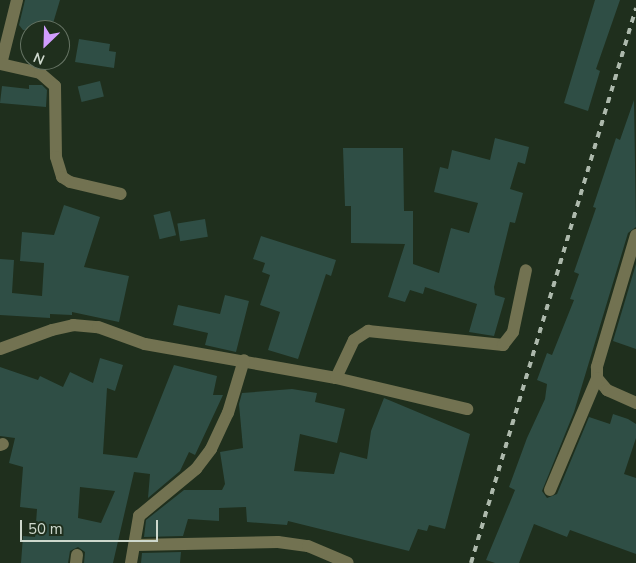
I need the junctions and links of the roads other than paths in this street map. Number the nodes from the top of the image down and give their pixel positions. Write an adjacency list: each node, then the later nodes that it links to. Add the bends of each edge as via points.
1 (17, 0): 2 (street)
2 (1, 64): 3 (street, via 40,73 55,86 56,157 62,177)
3 (121, 194)
4 (636, 235): 9 (street, via 597,367)
5 (526, 270): 8 (street, via 512,332 503,344 368,331 354,340)
6 (0, 349): 7 (street, via 73,326 98,327 145,344)
7 (244, 360): 8 (street); 13 (street, via 228,413 211,449 196,469 139,516)
8 (336, 378): 11 (street)
9 (597, 378): 10 (street, via 607,390); 12 (street)
10 (636, 403)
11 (467, 409)
12 (550, 490)
13 (136, 545): 14 (street); 15 (street, via 278,542 308,546)
14 (131, 563)
15 (348, 563)

